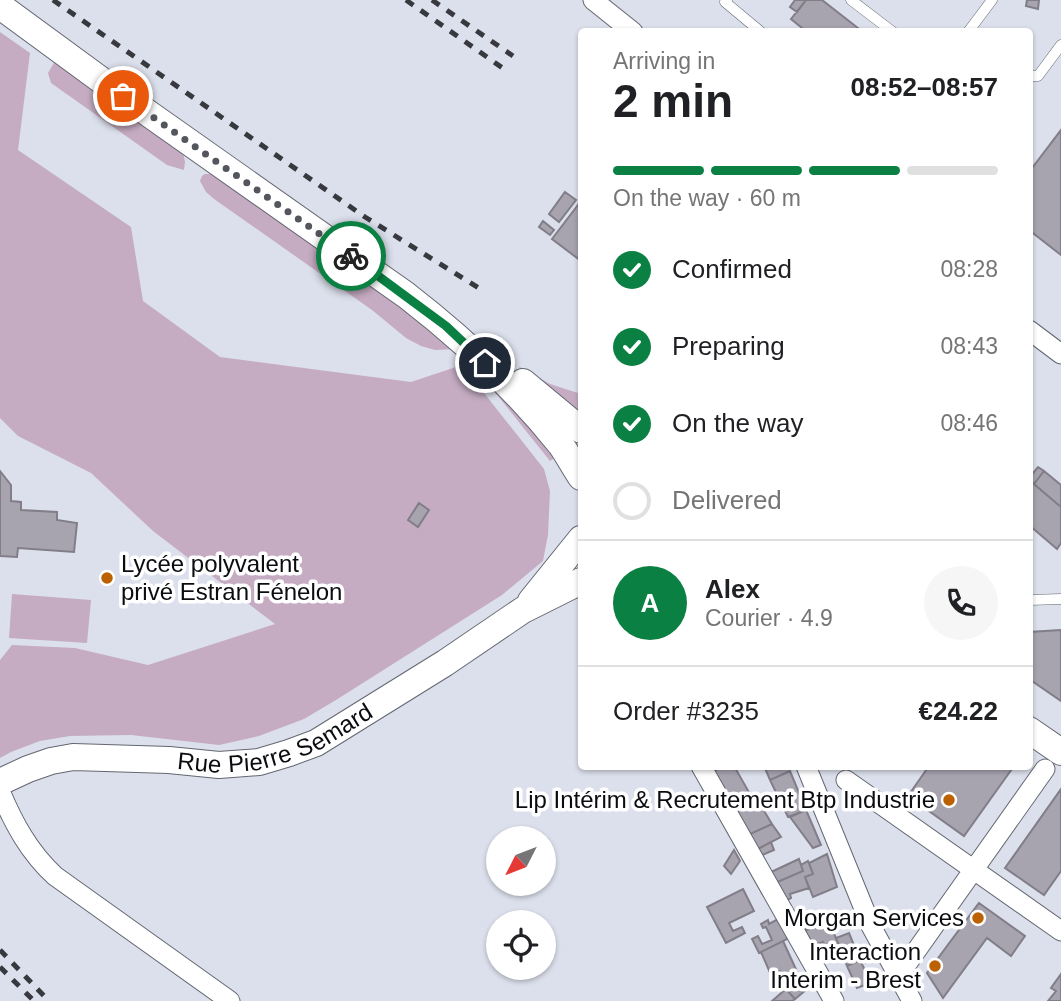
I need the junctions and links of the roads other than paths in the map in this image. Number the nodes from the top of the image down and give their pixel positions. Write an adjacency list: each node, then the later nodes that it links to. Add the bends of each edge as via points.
1 (6, 0): 15 (main road, via 417,291)
2 (593, 0): 7 (street)
3 (851, 0): 9 (lane)
4 (992, 0): 10 (lane)
5 (725, 1): 8 (lane)
6 (0, 6): 16 (main road, via 446,326 517,394)
7 (628, 28)
8 (756, 28)
9 (888, 28)
10 (971, 28)
11 (1061, 45): 12 (lane, via 1038,76)
12 (1033, 76)
13 (1033, 333): 14 (street)
14 (1061, 354)
15 (578, 427)
16 (578, 472)
17 (578, 543): 21 (main road, Rue Pierre Semard)
18 (578, 582): 21 (main road, Rue Pierre Semard)
19 (1061, 599): 20 (lane)
20 (1033, 600)
21 (523, 610): 29 (main road, Rue Pierre Semard, via 316,743 289,753 259,762 219,765 73,757)
22 (1033, 713): 23 (main road)
23 (1061, 733)
24 (1033, 735): 25 (main road)
25 (1053, 761): 31 (street)
26 (703, 770): 35 (street)
27 (808, 770): 33 (street)
28 (846, 780): 31 (street)
29 (0, 782)
30 (0, 791): 34 (street, via 16,828 55,876)
31 (973, 869): 32 (street); 33 (street)
32 (1061, 931)
33 (897, 978): 36 (street)
34 (230, 1001)
35 (834, 1001)
36 (912, 1001)

